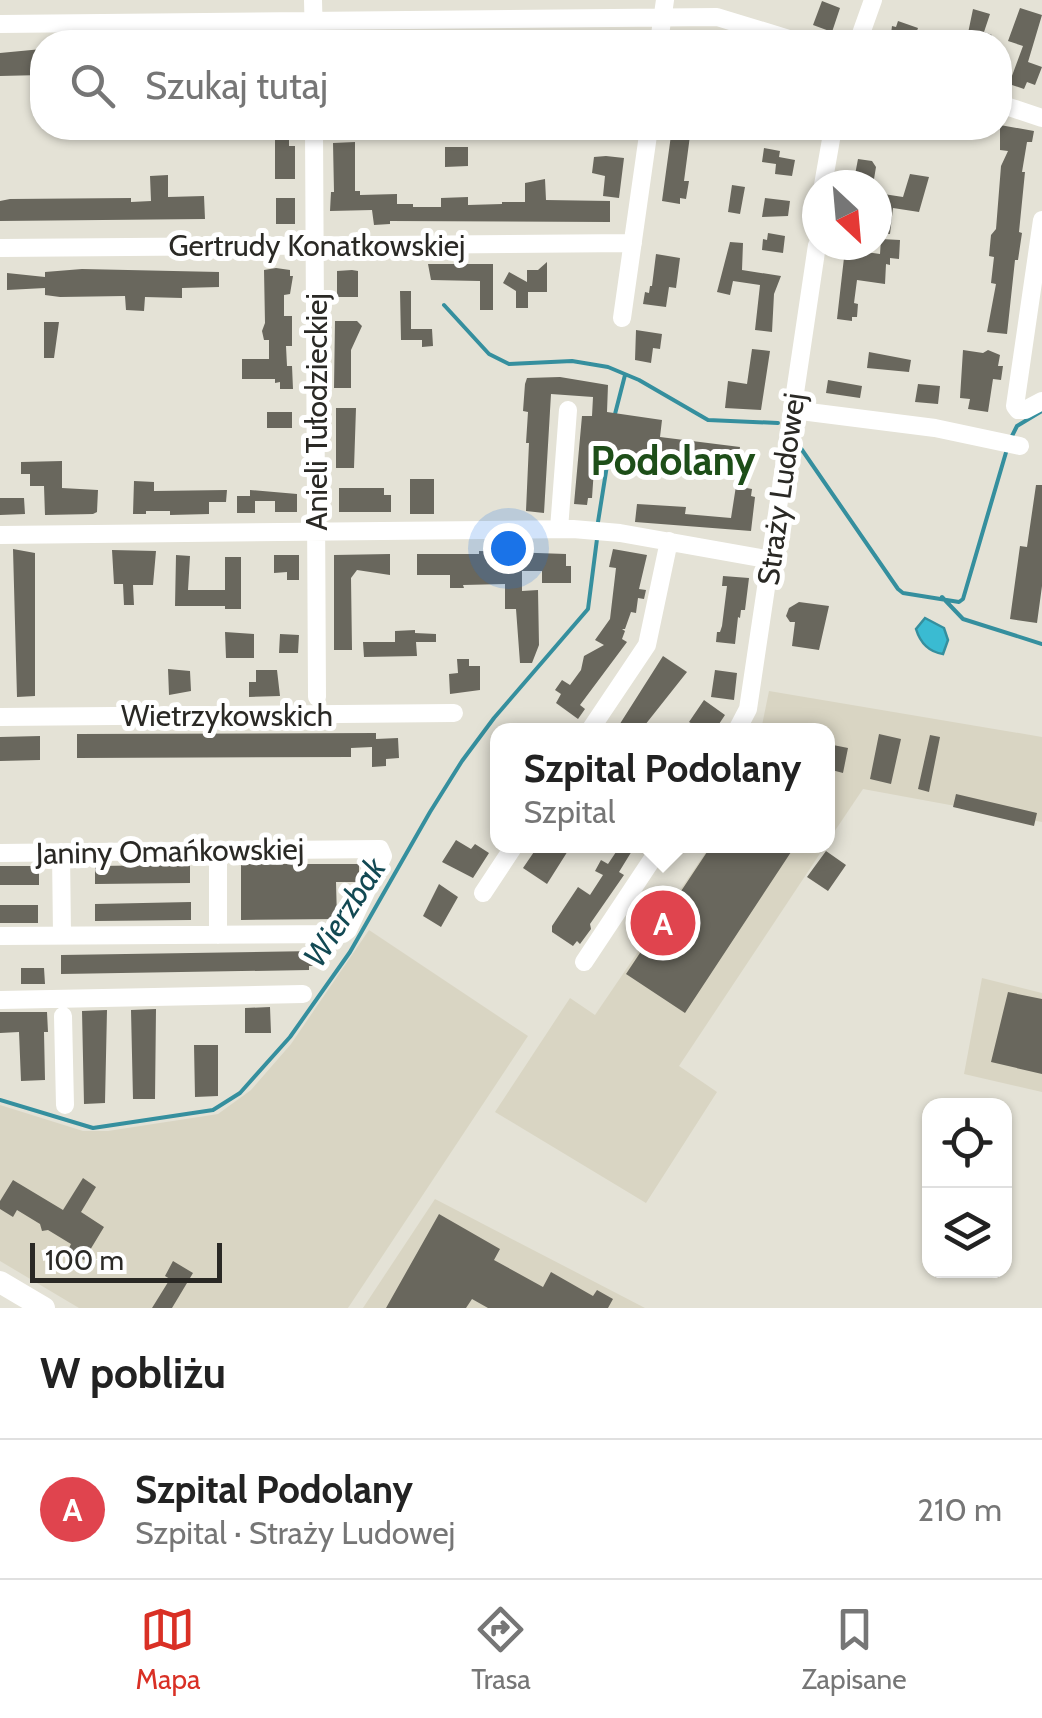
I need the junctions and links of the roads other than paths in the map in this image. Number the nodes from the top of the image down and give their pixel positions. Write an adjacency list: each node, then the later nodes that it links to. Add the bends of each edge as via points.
1 (313, 0): 5 (street)
2 (873, 0): 9 (street)
3 (665, 8): 4 (street); 8 (street)
4 (441, 10): 5 (street)
5 (314, 21): 6 (street); 7 (street)
6 (0, 24)
7 (314, 30)
8 (764, 30)
9 (862, 30)
10 (1012, 108): 11 (street)
11 (1042, 118)
12 (314, 140): 18 (street, Anieli Tułodzieckiej)
13 (648, 140): 17 (street)
14 (830, 140): 15 (street)
15 (826, 170)
16 (1042, 220): 22 (street, via 1015,406 1025,410)
17 (633, 243): 18 (street, Gertrudy Konatkowskiej); 21 (street)
18 (315, 246): 19 (street, Gertrudy Konatkowskiej); 27 (street, Anieli Tułodzieckiej)
19 (0, 248)
20 (815, 260): 24 (street, Straży Ludowej)
21 (622, 318)
22 (1042, 400)
23 (568, 410): 26 (street)
24 (793, 410): 25 (street); 30 (street, Straży Ludowej)
25 (1014, 444)
26 (559, 529): 27 (street); 29 (street)
27 (317, 531): 28 (street); 31 (street, Anieli Tułodzieckiej)
28 (0, 535)
29 (669, 541): 30 (street); 34 (street, via 650,637)
30 (772, 560): 35 (street, Straży Ludowej)
31 (317, 697)
32 (454, 714): 33 (street, Wietrzykowskich)
33 (0, 717)
34 (595, 723)
35 (741, 723)
36 (0, 852): 37 (street, Janiny Omańkowskiej)
37 (61, 852): 38 (street, Janiny Omańkowskiej); 42 (street)
38 (218, 852): 43 (street); 43 (street, Janiny Omańkowskiej, via 380,849 384,856 343,934)
39 (509, 853): 41 (street)
40 (656, 853): 45 (street)
41 (482, 893)
42 (62, 935): 43 (street, Janiny Omańkowskiej); 44 (street, Janiny Omańkowskiej)
43 (218, 935)
44 (0, 936)
45 (584, 962)
46 (303, 994): 47 (street)
47 (0, 1000)
48 (63, 1016): 49 (street)
49 (65, 1105)
50 (0, 1282): 51 (main road)
51 (44, 1308)

